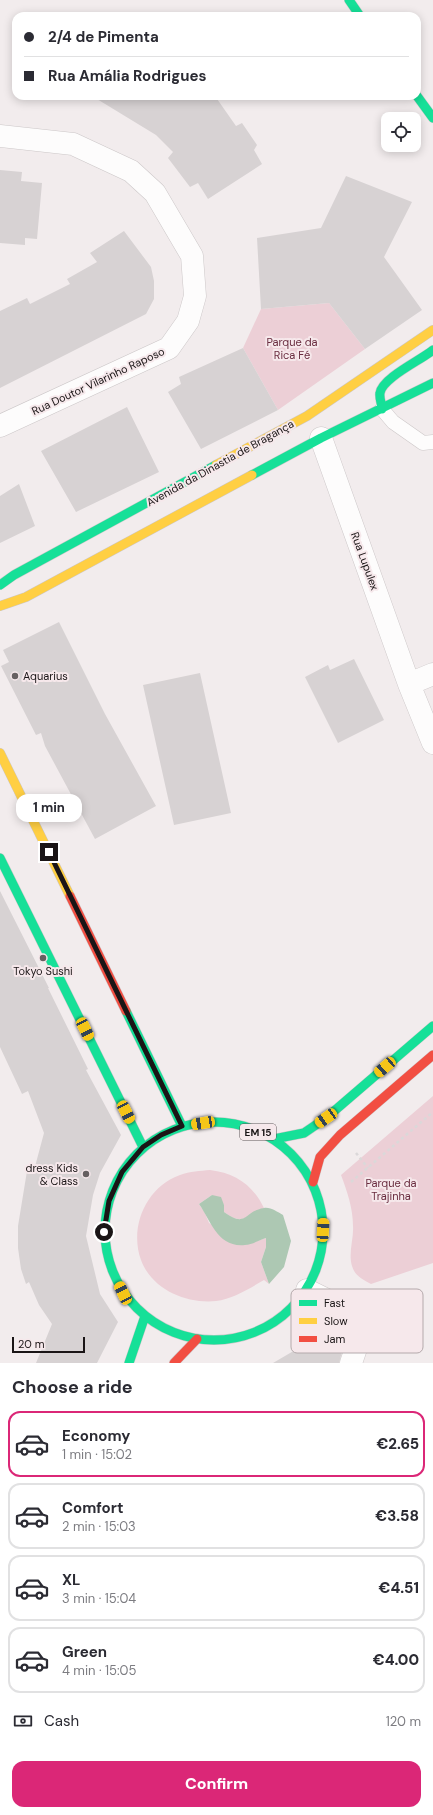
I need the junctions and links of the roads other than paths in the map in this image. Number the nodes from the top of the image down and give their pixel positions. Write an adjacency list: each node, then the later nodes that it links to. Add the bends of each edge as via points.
1 (349, 0): 2 (main road)
2 (357, 12)
3 (419, 100): 4 (main road)
4 (433, 118)
5 (0, 136): 10 (street, Rua Doutor Vilarinho Raposo, via 73,144 131,172 155,192 192,256 196,296 188,321 168,348)
6 (433, 330): 13 (main road, Avenida da Dinastia de Bragança, via 306,416)
7 (433, 350): 9 (main road, via 386,383 380,392)
8 (433, 383): 9 (main road)
9 (382, 408): 11 (main road); 12 (lane, via 393,422 423,443)
10 (0, 426)
11 (321, 438): 14 (main road, via 26,597); 16 (street, Rua Lupulex)
12 (433, 442)
13 (0, 585)
14 (0, 606)
15 (433, 674): 16 (street)
16 (409, 684): 17 (street, Rua Lupulex)
17 (433, 743)
18 (0, 752): 22 (main road)
19 (0, 858): 24 (main road)
20 (433, 1026): 23 (main road, EM 15, via 326,1118 304,1133)
21 (433, 1055): 25 (main road, via 340,1135 320,1156)
22 (182, 1126): 23 (main road, EM 15, via 214,1121 245,1126); 24 (main road, EM 15, via 161,1135)
23 (274, 1139): 25 (main road, EM 15, via 296,1158)
24 (143, 1147): 28 (main road, EM 15, via 122,1172 109,1201 104,1232 109,1264 123,1293)
25 (313, 1182): 26 (main road, EM 15, via 324,1218 321,1256)
26 (306, 1289)
27 (291, 1308): 29 (main road, EM 15, via 259,1331 229,1339)
28 (145, 1316): 29 (main road, EM 15, via 170,1331); 31 (main road)
29 (197, 1339): 32 (main road)
30 (354, 1353): 33 (street)
31 (129, 1363)
32 (174, 1363)
33 (351, 1363)

